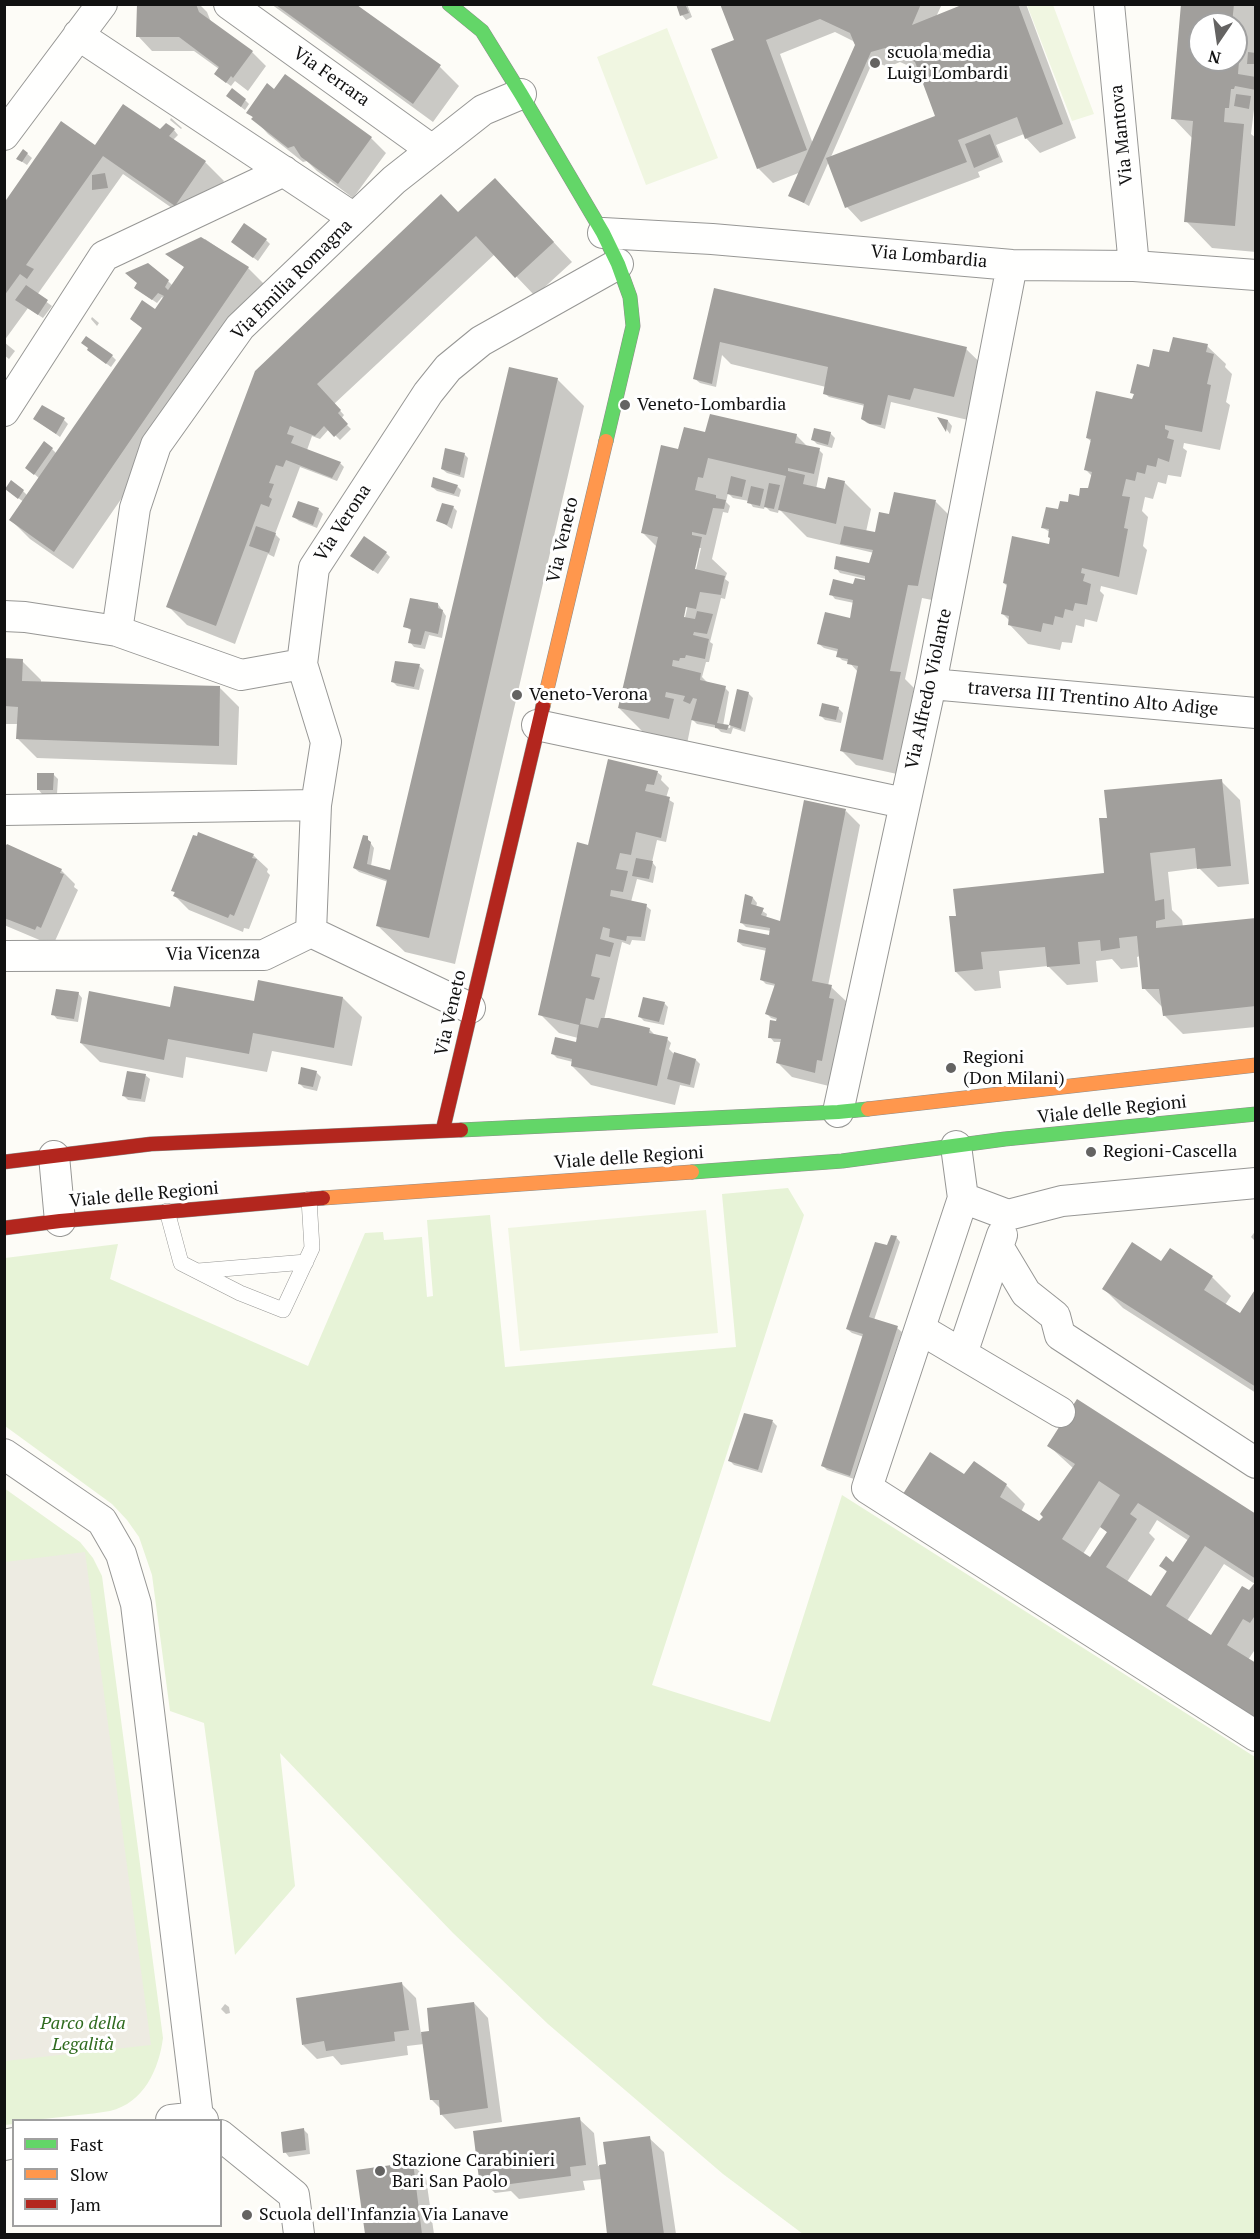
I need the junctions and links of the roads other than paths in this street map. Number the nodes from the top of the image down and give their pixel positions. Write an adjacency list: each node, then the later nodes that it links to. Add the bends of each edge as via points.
1 (102, 4): 5 (street)
2 (229, 4): 8 (street, Via Ferrara)
3 (448, 4): 6 (street, Via Veneto, via 482,31)
4 (1109, 4): 14 (street, Via Mantova)
5 (78, 35): 7 (street); 9 (street)
6 (521, 94): 8 (street, Via Emilia Romagna, via 483,110); 11 (street, Via Veneto)
7 (4, 135)
8 (432, 150): 10 (street, Via Emilia Romagna)
9 (284, 171): 10 (street); 16 (street, via 104,256)
10 (354, 218): 18 (street, Via Emilia Romagna, via 240,327 156,445 135,508)
11 (603, 232): 12 (street, Via Veneto); 13 (street, Via Lombardia)
12 (618, 264): 19 (street, Via Verona, via 481,341 448,368 428,393 314,568); 22 (street, Via Veneto, via 630,297 633,326)
13 (1012, 264): 14 (street, Via Lombardia); 20 (street, Via Alfredo Violante)
14 (1134, 266): 15 (street, Via Lombardia)
15 (1256, 274)
16 (4, 411)
17 (4, 616): 18 (street)
18 (117, 631): 19 (street, via 241,675)
19 (302, 664): 24 (street, Via Verona, via 326,742)
20 (931, 684): 21 (street, traversa III Trentino Alto Adige); 23 (street, Via Alfredo Violante)
21 (1256, 713)
22 (537, 725): 23 (street); 28 (street, Via Veneto)
23 (904, 803): 31 (street, Via Alfredo Violante)
24 (316, 805): 25 (street); 26 (street, Via Verona)
25 (4, 810)
26 (311, 932): 27 (street, Via Vicenza, via 264,955); 28 (street)
27 (4, 956)
28 (470, 1008): 32 (street, Via Veneto)
29 (1256, 1065): 31 (street, Viale delle Regioni)
30 (1256, 1114): 33 (street, Viale delle Regioni)
31 (839, 1117): 32 (street, Viale delle Regioni)
32 (443, 1129): 34 (street, Viale delle Regioni, via 151,1144)
33 (957, 1146): 37 (street); 38 (street, Viale delle Regioni)
34 (54, 1156): 35 (street, Viale delle Regioni); 42 (street)
35 (4, 1162)
36 (1256, 1183): 40 (street, via 1062,1201)
37 (963, 1198): 40 (street); 46 (street)
38 (309, 1199): 39 (street, Viale delle Regioni); 44 (lane, via 312,1248)
39 (167, 1211): 42 (street, Viale delle Regioni); 45 (lane, via 182,1263)
40 (1008, 1215): 43 (street)
41 (5, 1221): 42 (street, Viale delle Regioni)
42 (60, 1221)
43 (999, 1248): 47 (street); 50 (street, via 1026,1293 1055,1316 1060,1335)
44 (306, 1262): 45 (lane); 45 (lane, via 283,1310)
45 (198, 1271)
46 (920, 1329): 47 (street); 51 (street, via 867,1488)
47 (962, 1354): 48 (street)
48 (1060, 1412)
49 (4, 1454): 52 (street, via 102,1521 121,1554 136,1604)
50 (1256, 1463)
51 (1256, 1736)
52 (198, 2119)
53 (222, 2141): 54 (street, via 294,2195)
54 (299, 2235)

